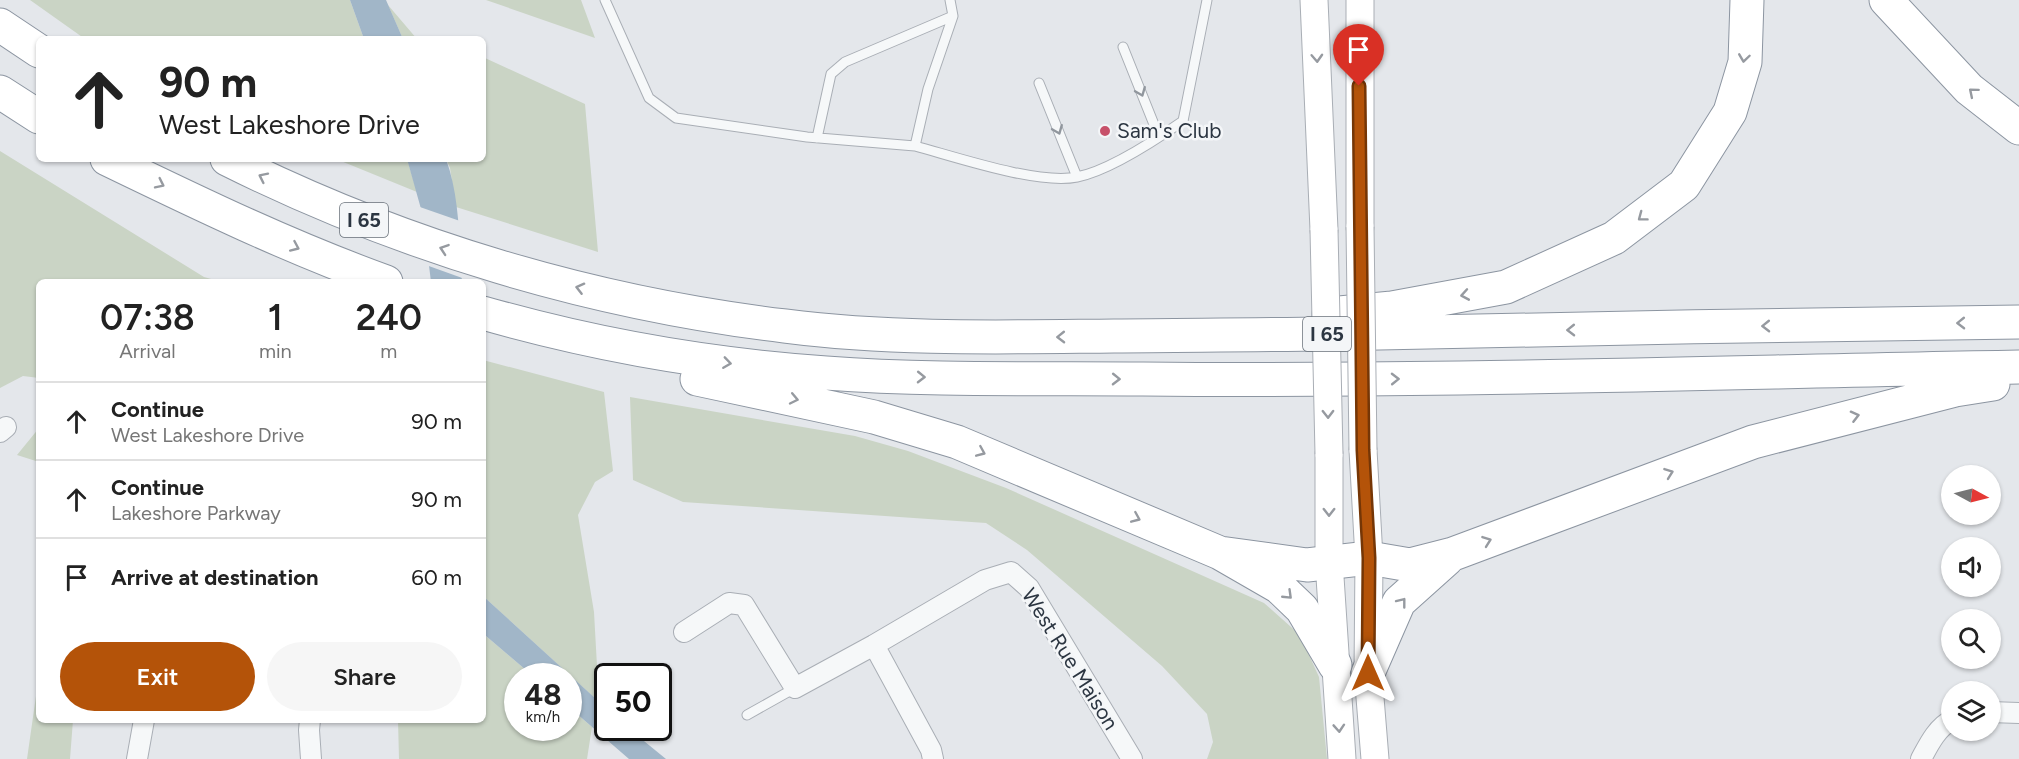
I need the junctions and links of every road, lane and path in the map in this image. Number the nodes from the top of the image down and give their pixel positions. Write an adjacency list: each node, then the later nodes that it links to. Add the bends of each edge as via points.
1 (605, 0): 17 (lane, via 649,98 676,118)
2 (950, 0): 8 (lane)
3 (1207, 0): 16 (lane, via 1183,121)
4 (1314, 0): 32 (main road, one-way to 32, bridge, via 1324,230)
5 (1360, 0): 31 (main road, bridge, via 1363,450)
6 (1747, 0): 25 (highway, one-way to 25, via 1745,62 1730,112 1684,185 1614,238 1506,287 1392,308)
7 (1886, 0): 15 (highway, one-way to 7, via 1969,89)
8 (953, 16): 17 (lane, via 845,62 831,74); 18 (lane, via 928,89)
9 (0, 25): 11 (highway)
10 (1123, 47): 16 (lane, one-way to 16)
11 (36, 49)
12 (1038, 83): 21 (lane, one-way to 21)
13 (0, 92): 14 (highway)
14 (36, 115)
15 (2019, 128)
16 (1159, 137): 21 (lane, via 1099,170)
17 (817, 138): 18 (lane)
18 (915, 146): 21 (lane, via 1011,171 1054,179)
19 (113, 162): 22 (highway, I 65, one-way to 22, via 323,260)
20 (232, 162): 25 (highway, I 65, one-way to 20, via 854,333 703,315 566,285 436,246 302,195)
21 (1077, 177)
22 (377, 279)
23 (486, 314): 26 (highway, I 65, via 609,344)
24 (2019, 322): 25 (highway, I 65, one-way to 25)
25 (1111, 336)
26 (651, 361): 27 (highway, I 65, one-way to 27, via 894,377 1307,381); 29 (highway, one-way to 29, via 957,442)
27 (2019, 367)
28 (2019, 381): 30 (highway, one-way to 28, via 1753,442 1955,390)
29 (1220, 553): 32 (highway, via 1307,565); 35 (highway, one-way to 35, via 1279,587 1302,609)
30 (1453, 554): 31 (highway, via 1410,565); 36 (highway, one-way to 30, via 1399,602)
31 (1369, 558): 32 (highway); 36 (main road)
32 (1329, 562): 35 (main road)
33 (684, 632): 37 (street, via 729,603 744,605)
34 (874, 645): 37 (street, West Rue Maison); 46 (street); 47 (street, West Rue Maison, via 985,580 1011,573 1029,588)
35 (1335, 665): 48 (main road, one-way to 48)
36 (1368, 673): 49 (main road)
37 (795, 688): 40 (lane)
38 (2001, 712): 39 (street)
39 (2019, 713)
40 (747, 715)
41 (143, 723): 44 (street)
42 (310, 723): 45 (street)
43 (1941, 729): 50 (street)
44 (137, 759)
45 (311, 759)
46 (933, 759)
47 (1132, 759)
48 (1342, 759)
49 (1375, 759)
50 (1921, 759)

